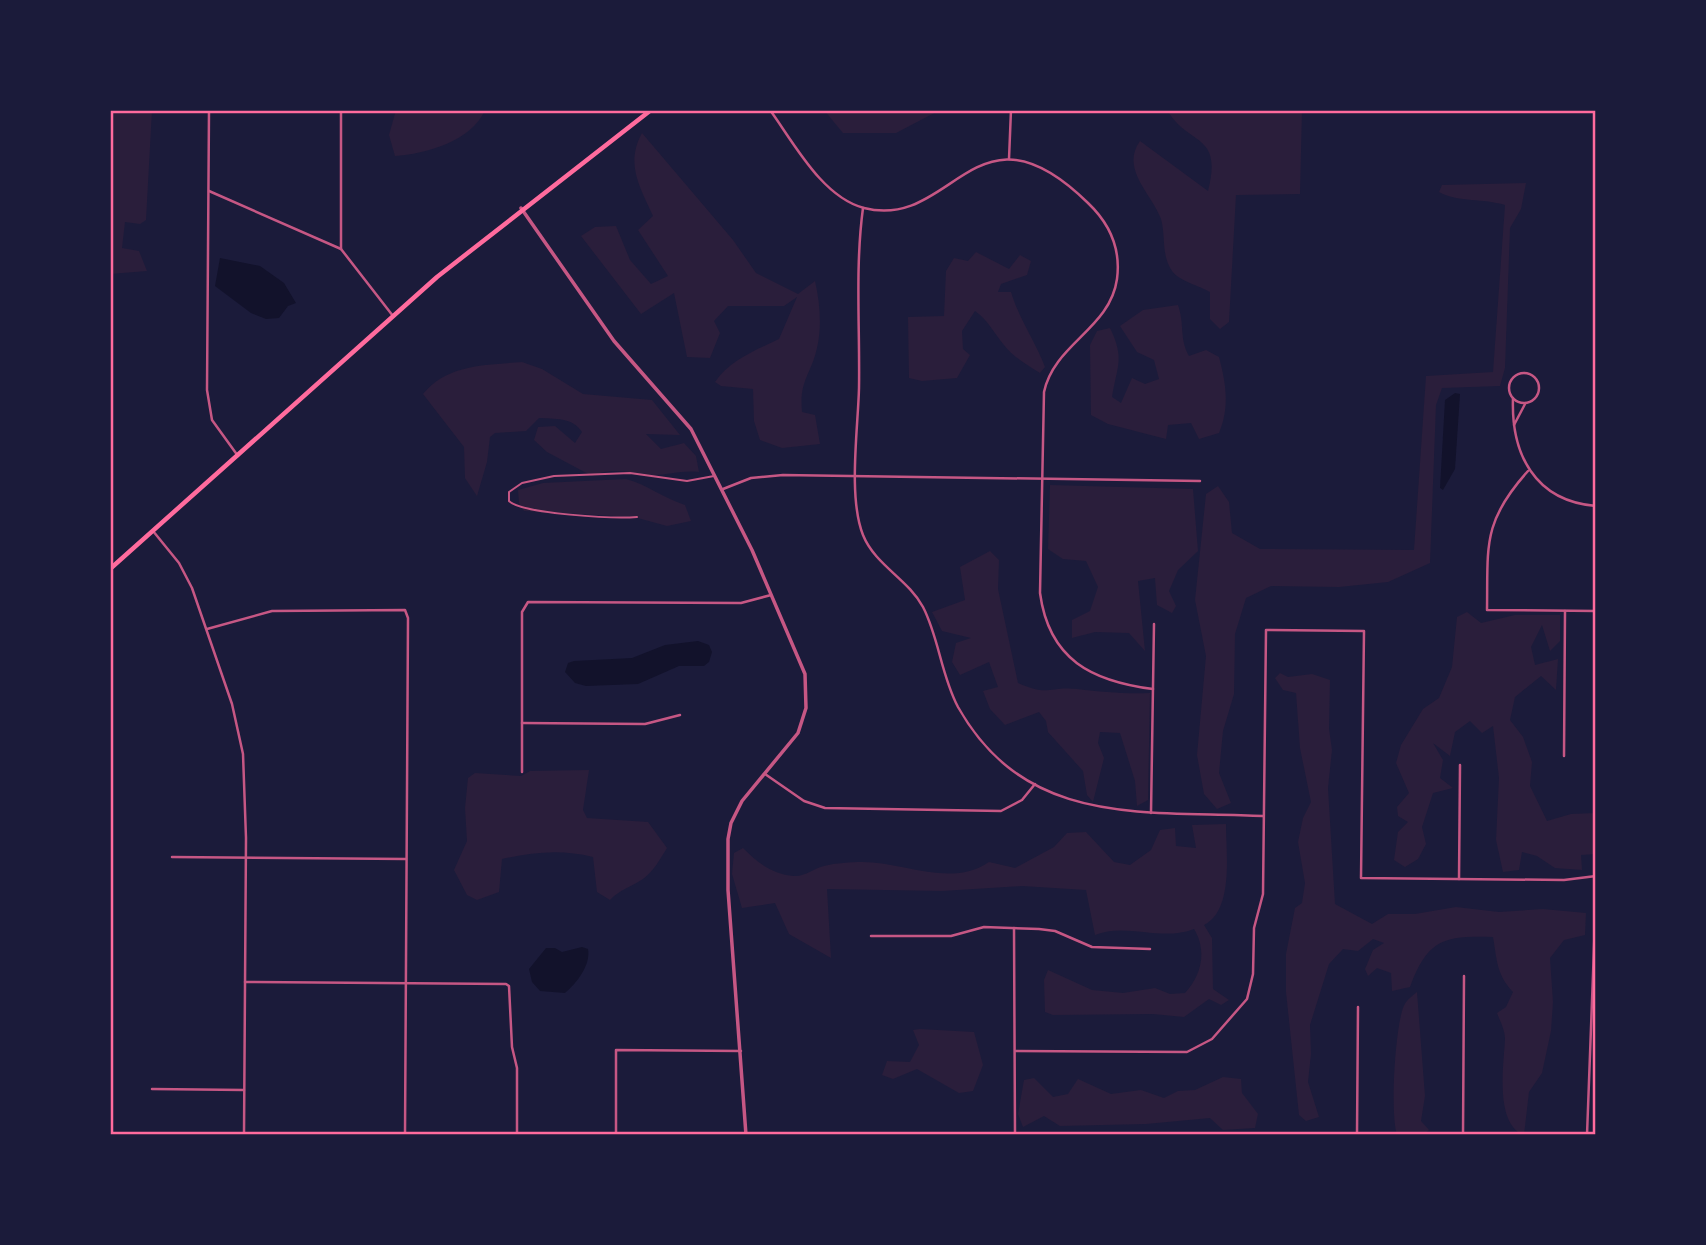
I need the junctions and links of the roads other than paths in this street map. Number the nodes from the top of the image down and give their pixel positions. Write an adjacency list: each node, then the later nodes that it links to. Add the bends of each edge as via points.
1 (209, 110): 7 (street)
2 (341, 110): 10 (street)
3 (651, 110): 8 (main road)
4 (770, 110): 9 (street, via 823,180)
5 (1011, 110): 6 (street)
6 (1009, 160): 9 (street, via 973,168 911,205); 19 (street, via 1049,171 1079,194 1110,231 1117,256 1117,281 1106,311 1057,362 1046,383)
7 (209, 191): 10 (street); 15 (street, via 208,403 216,428)
8 (521, 208): 11 (main road); 17 (street, via 614,341 681,416)
9 (863, 208): 18 (street)
10 (341, 249): 11 (street)
11 (393, 316): 15 (main road)
12 (1513, 398): 13 (street); 13 (street, via 1511,380 1529,374 1538,390 1535,398); 14 (street)
13 (1526, 402): 14 (street)
14 (1512, 428): 16 (street)
15 (238, 456): 24 (main road)
16 (1528, 471): 22 (street, via 1557,494); 27 (street, via 1499,508 1488,539 1487,610)
17 (715, 475): 21 (street); 23 (lane, via 687,481 630,473 554,476 522,483 509,492 509,501 517,508)
18 (857, 476): 19 (street); 21 (street, via 771,475); 38 (street, via 858,518 864,539 921,604 959,708 990,750)
19 (1041, 478): 20 (street); 31 (street, via 1040,593 1053,635 1068,656 1094,676)
20 (1200, 481)
21 (722, 489): 26 (street)
22 (1596, 506)
23 (637, 517)
24 (153, 531): 25 (main road); 30 (street, via 186,575)
25 (110, 569)
26 (773, 594): 33 (street, via 741,603 525,604); 37 (street, via 801,662 807,699 798,733)
27 (1565, 611): 28 (street); 34 (street)
28 (1596, 611)
29 (1154, 624): 31 (street)
30 (207, 629): 42 (street, via 239,729 245,771); 43 (street, via 272,611 405,610)
31 (1153, 689): 39 (street)
32 (680, 715): 33 (street, via 645,724)
33 (522, 723): 36 (street)
34 (1563, 756)
35 (1460, 765): 45 (street)
36 (522, 772)
37 (765, 774): 38 (street, via 804,801 837,809 1001,811 1022,800); 55 (street, via 736,810 728,839)
38 (1035, 784): 39 (street, via 1093,807)
39 (1151, 813): 40 (street)
40 (1264, 816): 45 (street, via 1266,630 1364,631 1361,878); 56 (street, via 1263,894 1254,928 1252,982 1244,1003 1212,1039 1178,1054)
41 (172, 857): 42 (street)
42 (246, 858): 43 (street); 51 (street)
43 (407, 859): 52 (street)
44 (1596, 876): 45 (street)
45 (1459, 879)
46 (1596, 894): 53 (street)
47 (1014, 928): 48 (street, via 984,927 951,936); 49 (street, via 1055,931 1092,947); 56 (street)
48 (871, 936)
49 (1150, 949)
50 (1464, 976): 66 (street)
51 (245, 982): 52 (street); 58 (street)
52 (406, 984): 60 (street); 61 (street, via 509,986 517,1068)
53 (1594, 999): 67 (street)
54 (1358, 1007): 65 (street)
55 (741, 1051): 62 (street, via 616,1050); 63 (street)
56 (1016, 1051): 64 (street)
57 (152, 1089): 58 (street)
58 (244, 1090): 59 (street)
59 (244, 1135)
60 (405, 1135)
61 (517, 1135)
62 (616, 1135)
63 (746, 1135)
64 (1015, 1135)
65 (1357, 1135)
66 (1463, 1135)
67 (1587, 1135)

